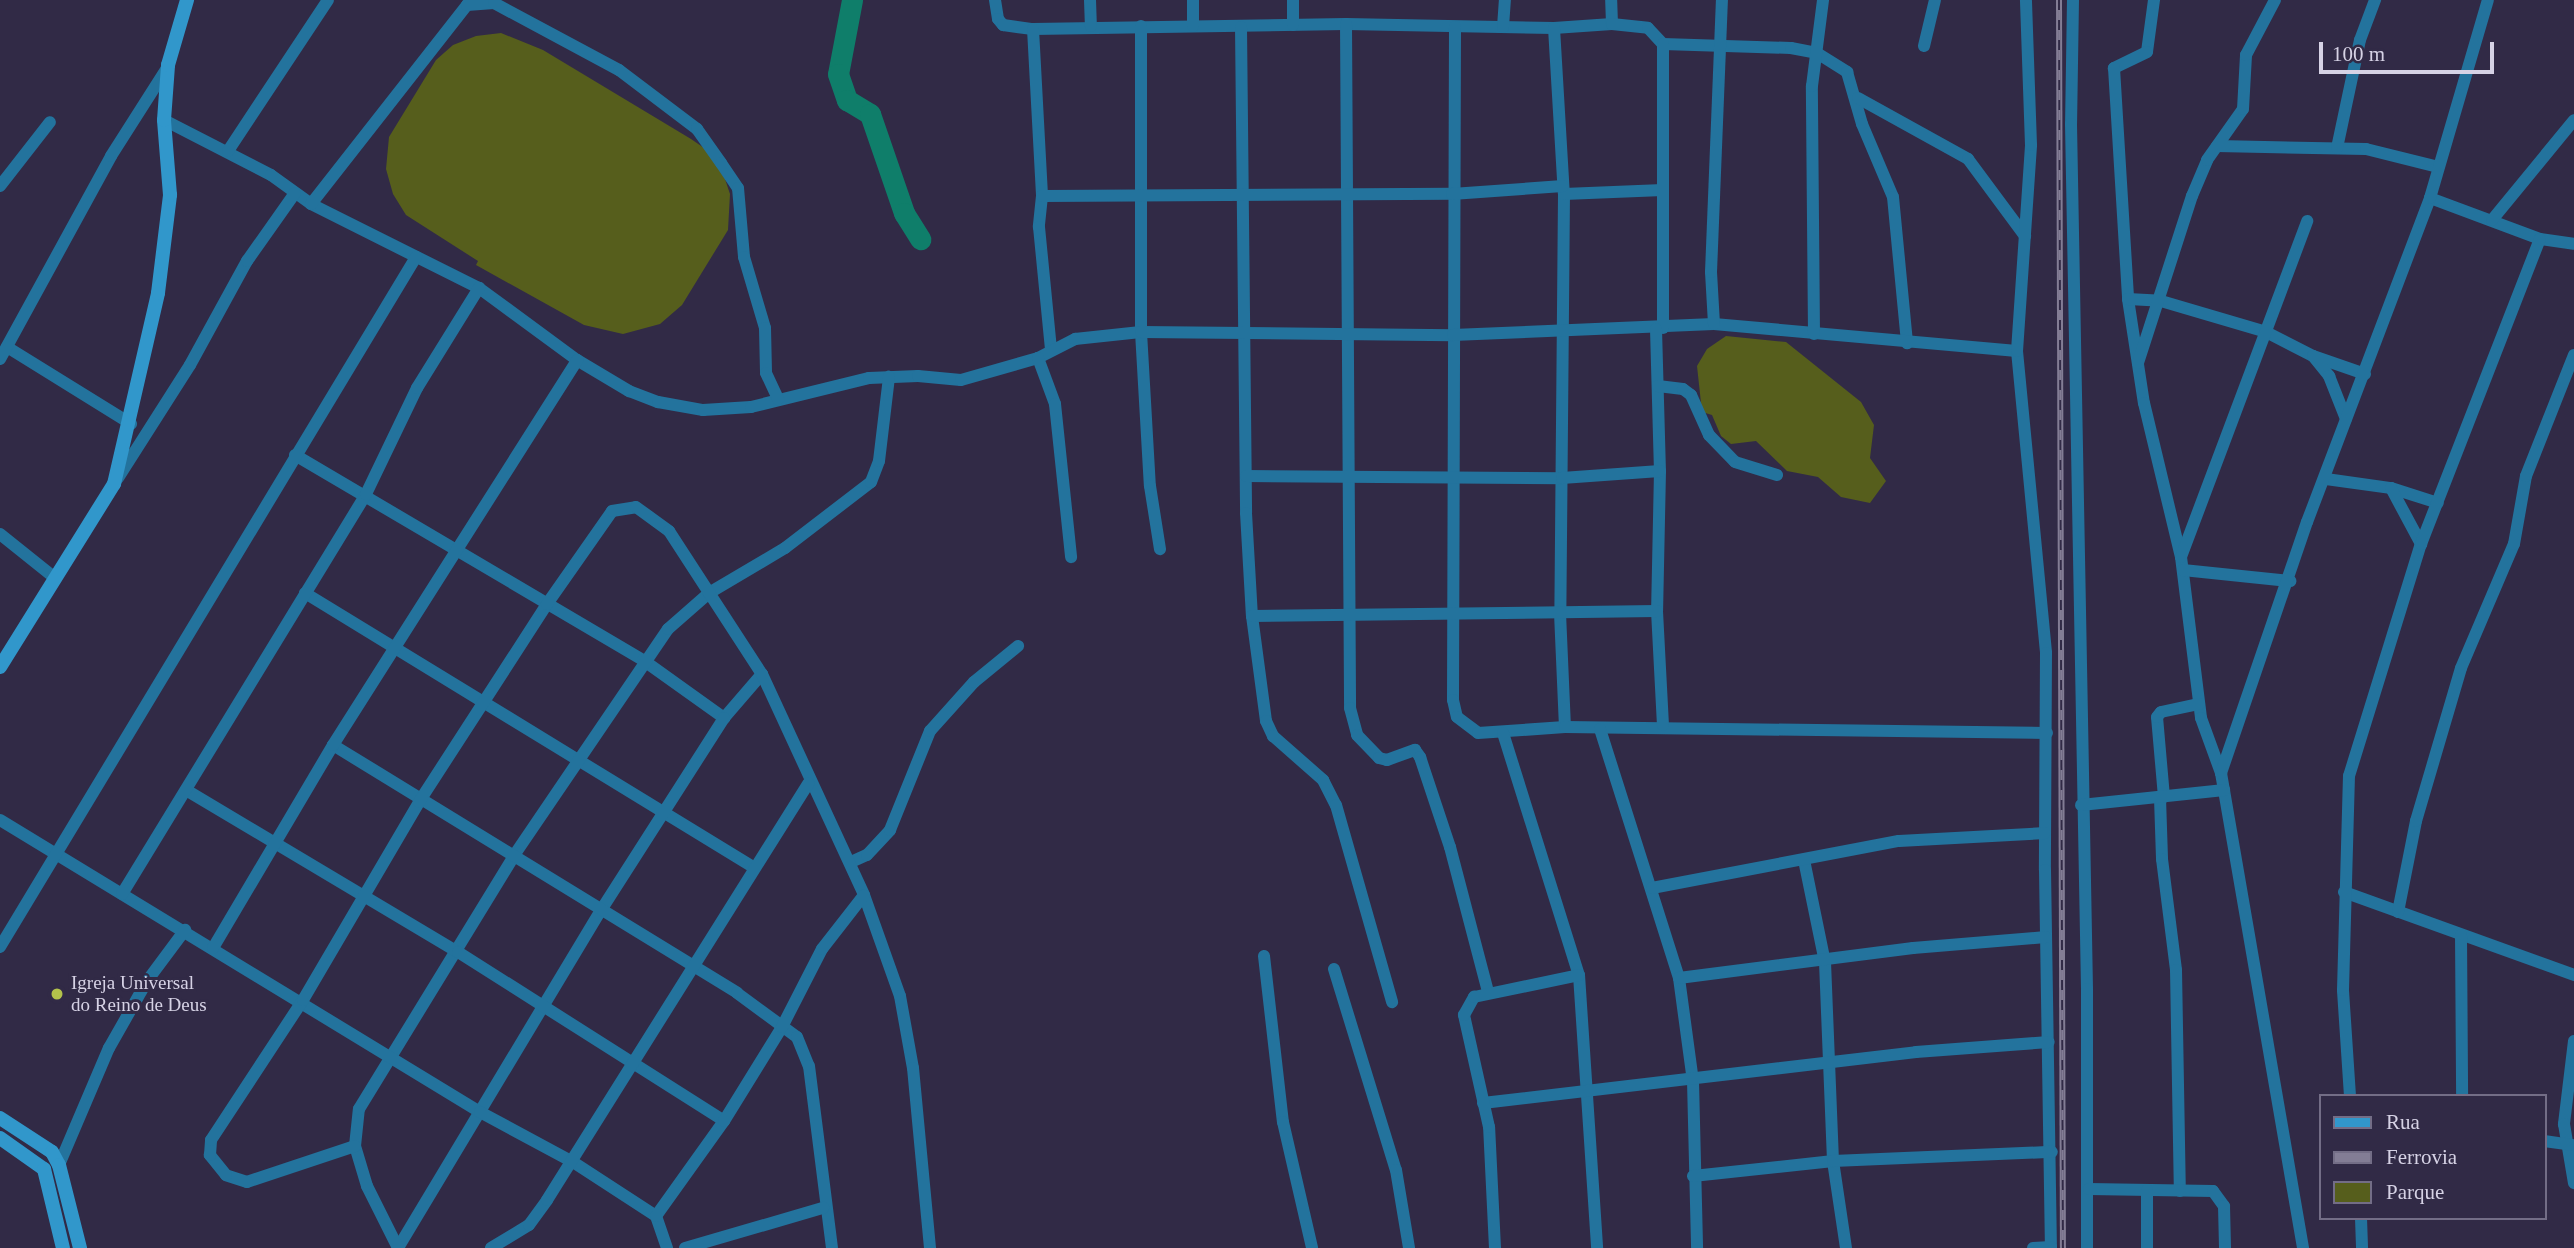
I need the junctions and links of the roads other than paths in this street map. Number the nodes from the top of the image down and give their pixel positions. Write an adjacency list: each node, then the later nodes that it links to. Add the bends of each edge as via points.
1 (187, 0): 33 (street)
2 (328, 0): 40 (street)
3 (995, 0): 28 (street, via 1003,25)
4 (1090, 0): 21 (street)
5 (1192, 0): 23 (street)
6 (1293, 0): 20 (street)
7 (1505, 0): 26 (street)
8 (1611, 0): 19 (street)
9 (1722, 0): 30 (street)
10 (1823, 0): 32 (street)
11 (1935, 0): 31 (street)
12 (2026, 0): 55 (street, via 2031,145)
13 (2073, 0): 136 (street)
14 (2154, 0): 60 (street, via 2147,52 2114,68)
15 (2275, 0): 38 (street, via 2246,55 2243,109)
16 (2375, 0): 39 (street, via 2360,40)
17 (2488, 0): 41 (street)
18 (1346, 24): 20 (street); 25 (street); 45 (street)
19 (1612, 24): 27 (street); 29 (street, via 1648,28)
20 (1293, 25): 24 (street)
21 (1091, 26): 22 (street); 28 (street)
22 (1141, 26): 23 (street); 50 (street)
23 (1193, 26): 24 (street)
24 (1241, 26): 48 (street)
25 (1455, 27): 26 (street); 47 (street)
26 (1503, 27): 27 (street)
27 (1555, 28): 43 (street)
28 (1033, 29): 49 (street)
29 (1663, 44): 30 (street); 44 (street)
30 (1723, 46): 32 (street); 62 (street, via 1711,272)
31 (1924, 46)
32 (1817, 53): 34 (street, via 1847,72); 68 (street, via 1812,86)
33 (168, 65): 35 (street); 72 (street, via 111,156)
34 (1858, 98): 55 (street, via 1968,159); 71 (street, via 1862,124 1893,197)
35 (164, 120): 40 (street); 86 (street, via 168,207 158,293)
36 (2574, 120): 53 (street)
37 (51, 122): 42 (street)
38 (2217, 146): 39 (street); 61 (street, via 2192,196)
39 (2337, 148): 41 (street, via 2366,149)
40 (228, 151): 46 (street)
41 (2438, 167): 51 (street)
42 (0, 186)
43 (1564, 190): 44 (street); 47 (street); 65 (street)
44 (1663, 190): 63 (street)
45 (1348, 192): 47 (street); 48 (street); 67 (street)
46 (295, 193): 52 (street); 95 (street, via 247,261 190,365)
47 (1452, 194): 69 (street)
48 (1244, 195): 50 (street); 70 (street)
49 (1042, 196): 50 (street); 73 (street, via 1039,227)
50 (1138, 196): 64 (street)
51 (2430, 198): 53 (street); 81 (street)
52 (311, 204): 58 (street); 84 (street, via 467,5 495,3 619,69 697,129 738,188 744,257 765,328 766,373)
53 (2492, 220): 56 (street)
54 (2307, 221): 66 (street)
55 (2025, 236): 74 (street)
56 (2540, 239): 57 (street); 98 (street)
57 (2574, 243)
58 (416, 257): 59 (street); 87 (street)
59 (479, 289): 79 (street); 97 (street, via 417,387)
60 (2128, 299): 61 (street); 80 (street)
61 (2161, 301): 66 (street); 80 (street)
62 (1714, 324): 63 (street); 68 (street)
63 (1660, 328): 65 (street); 83 (street)
64 (1141, 332): 70 (street); 73 (street, via 1075,339); 101 (street, via 1150,486)
65 (1562, 332): 69 (street); 92 (street)
66 (2266, 332): 76 (street); 104 (street)
67 (1350, 334): 69 (street); 70 (street); 89 (street)
68 (1814, 334): 71 (street)
69 (1453, 335): 94 (street)
70 (1244, 336): 91 (street)
71 (1907, 343): 74 (street)
72 (7, 347): 78 (street); 86 (street)
73 (1051, 350): 77 (street)
74 (2017, 351): 127 (street, via 2046,653)
75 (2574, 355): 152 (street, via 2526,476 2514,544 2461,668 2416,821)
76 (2313, 356): 81 (street); 85 (street, via 2329,376)
77 (1038, 358): 82 (street, via 961,380); 103 (street, via 1055,404)
78 (0, 359)
79 (577, 360): 84 (street, via 629,391 658,402 703,410 751,407); 102 (street)
80 (2138, 363): 104 (street)
81 (2365, 374): 85 (street)
82 (889, 377): 84 (street); 108 (street, via 879,461 871,482 785,548)
83 (1658, 386): 88 (street); 90 (street, via 1684,389 1691,395 1709,435 1735,461)
84 (778, 399)
85 (2346, 419): 93 (street)
86 (131, 424): 95 (street)
87 (295, 455): 97 (street); 141 (street)
88 (1660, 471): 92 (street); 110 (street)
89 (1350, 475): 91 (street); 94 (street); 113 (street)
90 (1777, 475)
91 (1246, 476): 114 (street)
92 (1562, 478): 94 (street); 111 (street)
93 (2326, 478): 96 (street); 106 (street)
94 (1453, 479): 112 (street)
95 (114, 484): 105 (street)
96 (2391, 488): 98 (street); 100 (street)
97 (366, 494): 102 (street); 107 (street)
98 (2438, 503): 100 (street)
99 (0, 534): 105 (street)
100 (2421, 544): 147 (street, via 2348,776)
101 (1160, 550)
102 (457, 551): 109 (street); 116 (street)
103 (1071, 557)
104 (2182, 564): 106 (street); 121 (street)
105 (55, 578): 118 (street)
106 (2290, 581): 130 (street)
107 (305, 593): 116 (street); 132 (street)
108 (709, 593): 109 (street, via 669,531 636,508 624,507 612,511); 117 (street, via 668,629); 119 (street)
109 (547, 604): 117 (street); 120 (street)
110 (1657, 611): 111 (street); 123 (street)
111 (1560, 613): 112 (street); 124 (street)
112 (1456, 614): 113 (street); 126 (street, via 1452,690 1457,717 1478,733)
113 (1348, 616): 114 (street); 166 (street, via 1347,681 1357,735 1378,758 1387,760 1415,750 1420,757 1450,847)
114 (1252, 617): 168 (street, via 1266,721 1273,736 1323,780 1336,805)
115 (1018, 646): 144 (street, via 974,682 930,731 890,830 867,855)
116 (396, 647): 120 (street); 128 (street)
117 (643, 660): 122 (street); 129 (street)
118 (0, 667)
119 (762, 674): 122 (street); 131 (street, via 791,732)
120 (483, 703): 129 (street); 135 (street)
121 (2199, 704): 130 (street); 134 (street, via 2161,712 2157,717)
122 (724, 718): 137 (street)
123 (1663, 725): 125 (street); 127 (street, via 1821,732)
124 (1565, 727): 125 (street); 126 (street)
125 (1600, 729): 146 (street)
126 (1503, 733): 163 (street)
127 (2047, 733): 139 (street)
128 (333, 745): 135 (street); 140 (street)
129 (581, 759): 137 (street); 142 (street)
130 (2221, 773): 133 (street)
131 (809, 783): 144 (street); 145 (street)
132 (186, 790): 140 (street); 148 (street)
133 (2224, 790): 134 (street); 218 (street)
134 (2162, 798): 136 (street); 196 (street, via 2162,859 2176,970)
135 (419, 802): 142 (street); 150 (street)
136 (2081, 805): 194 (street)
137 (663, 813): 145 (street); 151 (street)
138 (0, 820): 141 (street)
139 (2045, 833): 143 (street, via 1899,841); 155 (street)
140 (275, 843): 150 (street); 157 (street)
141 (57, 854): 148 (street); 156 (street)
142 (515, 854): 151 (street); 158 (street)
143 (1804, 860): 146 (street); 160 (street)
144 (851, 862): 149 (street)
145 (753, 867): 161 (street)
146 (1651, 888): 165 (street)
147 (2344, 892): 152 (street); 178 (street, via 2343,990)
148 (122, 894): 153 (street)
149 (864, 895): 170 (street, via 822,949); 207 (street, via 900,996 913,1068)
150 (362, 899): 158 (street); 167 (street)
151 (601, 910): 161 (street); 169 (street)
152 (2399, 912): 154 (street)
153 (185, 930): 157 (street); 191 (street, via 147,981 109,1048)
154 (2461, 935): 164 (street); 179 (street)
155 (2046, 937): 160 (street, via 1913,948); 172 (street)
156 (0, 947)
157 (213, 947): 167 (street)
158 (458, 953): 169 (street); 173 (street)
159 (1264, 957): 208 (street, via 1283,1122)
160 (1825, 962): 165 (street); 174 (street)
161 (695, 967): 170 (street); 175 (street)
162 (1334, 968): 209 (street, via 1396,1170)
163 (1579, 975): 166 (street); 177 (street)
164 (2574, 975)
165 (1679, 978): 176 (street)
166 (1488, 992): 180 (street, via 1468,1002 1464,1015)
167 (303, 1000): 173 (street); 186 (street, via 211,1140 210,1155 226,1175 247,1182)
168 (1392, 1002)
169 (541, 1006): 175 (street); 181 (street)
170 (782, 1027): 183 (street); 197 (street, via 797,1037 809,1066)
171 (2574, 1041): 187 (street)
172 (2049, 1042): 174 (street); 188 (street)
173 (391, 1055): 181 (street); 186 (street, via 359,1109)
174 (1830, 1063): 176 (street); 189 (street)
175 (632, 1066): 183 (street); 190 (street)
176 (1693, 1081): 177 (street); 192 (street)
177 (1589, 1089): 180 (street); 211 (street)
178 (2350, 1094)
179 (2462, 1094)
180 (1483, 1103): 210 (street, via 1494,1168)
181 (480, 1112): 186 (street, via 398,1248 367,1186); 190 (street)
182 (1, 1121): 191 (street, via 52,1152)
183 (724, 1121): 198 (street)
184 (0, 1138): 201 (street, via 44,1169)
185 (2546, 1141): 187 (street)
186 (355, 1146)
187 (2570, 1146): 193 (street)
188 (2052, 1152): 189 (street); 200 (street)
189 (1833, 1161): 192 (street); 213 (street)
190 (573, 1162): 198 (street); 203 (street, via 529,1225)
191 (59, 1165): 202 (street)
192 (1693, 1176): 212 (street)
193 (2574, 1183)
194 (2089, 1189): 195 (street); 215 (street)
195 (2147, 1190): 196 (street); 216 (street)
196 (2180, 1191): 217 (street, via 2213,1191 2221,1197)
197 (824, 1208): 205 (street); 206 (street)
198 (656, 1216): 204 (street)
199 (2361, 1220): 219 (street)
200 (2051, 1247): 214 (street)
201 (63, 1248)
202 (80, 1248)
203 (491, 1248)
204 (667, 1248)
205 (685, 1248)
206 (832, 1248)
207 (930, 1248)
208 (1312, 1248)
209 (1409, 1248)
210 (1495, 1248)
211 (1597, 1248)
212 (1698, 1248)
213 (1846, 1248)
214 (2033, 1248)
215 (2087, 1248)
216 (2147, 1248)
217 (2225, 1248)
218 (2302, 1248)
219 (2362, 1248)

